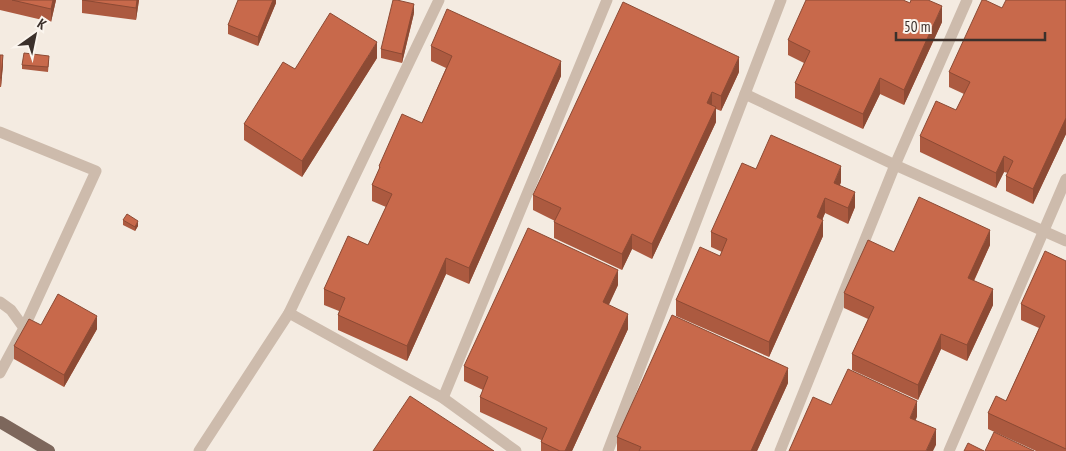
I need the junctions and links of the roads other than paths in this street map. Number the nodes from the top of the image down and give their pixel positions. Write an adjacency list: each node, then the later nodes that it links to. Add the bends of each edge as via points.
1 (439, 0): 12 (lane)
2 (606, 0): 15 (lane)
3 (781, 0): 5 (lane)
4 (967, 0): 7 (lane)
5 (745, 94): 7 (lane); 20 (lane)
6 (0, 132): 13 (lane, via 96,171)
7 (895, 165): 9 (lane); 21 (lane)
8 (1066, 179): 9 (lane)
9 (1044, 232): 10 (lane); 22 (lane)
10 (1066, 241)
11 (0, 302): 13 (lane, via 11,310)
12 (289, 313): 15 (lane); 18 (lane)
13 (24, 328): 14 (lane)
14 (0, 373)
15 (443, 398): 19 (lane)
16 (0, 422): 17 (main road)
17 (48, 451)
18 (199, 451)
19 (516, 451)
20 (608, 451)
21 (780, 451)
22 (949, 451)

